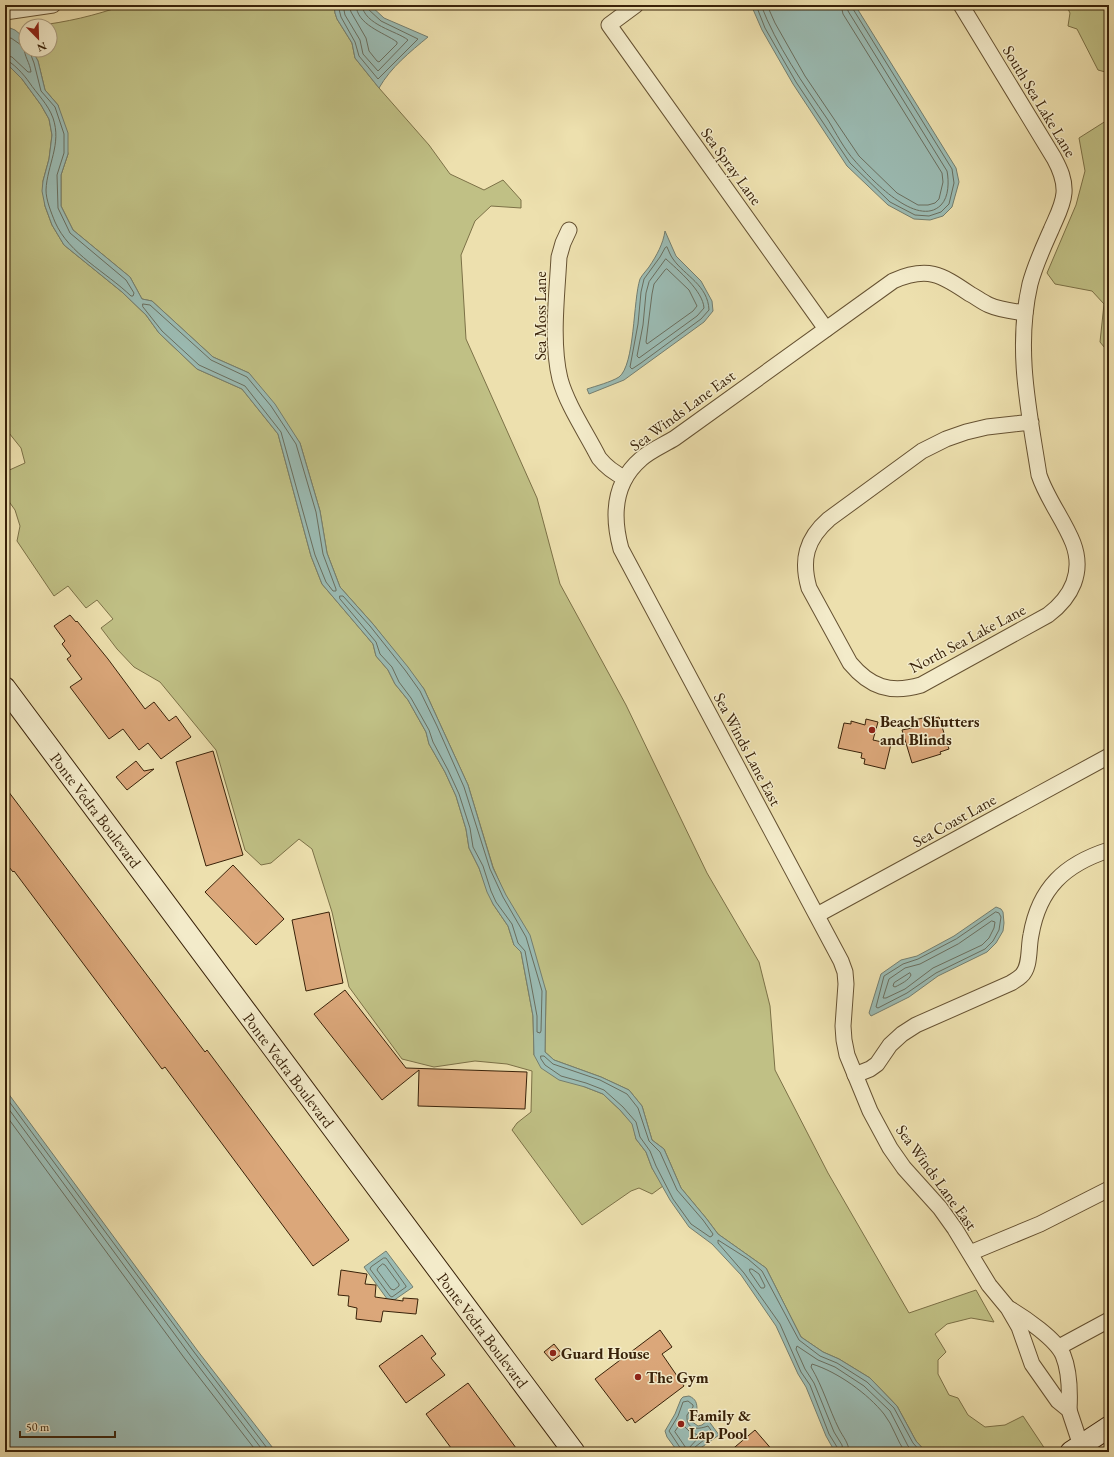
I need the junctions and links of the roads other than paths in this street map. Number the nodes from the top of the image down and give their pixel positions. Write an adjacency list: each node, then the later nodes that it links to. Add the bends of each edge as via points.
1 (52, 5): 4 (street)
2 (636, 5): 7 (street, Sea Spray Lane, via 609,25)
3 (961, 5): 6 (street, South Sea Lake Lane, via 1054,158 1063,180 1061,208 1038,259)
4 (5, 12)
5 (570, 230): 9 (street, Sea Moss Lane, via 559,257 556,349 560,380 599,458 615,474)
6 (1025, 313): 7 (street, Sea Winds Lane East, via 987,305 948,278 921,273 893,281); 8 (street, North Sea Lake Lane, via 1024,373)
7 (826, 329): 9 (street, Sea Winds Lane East, via 676,438 647,455)
8 (1031, 422): 8 (street, North Sea Lake Lane, via 966,432 922,451 829,519 813,536 805,562 809,588 850,663 868,681 881,687 895,689 921,685 1048,615 1060,606 1068,595 1075,579 1077,556 1039,475)
9 (625, 478): 13 (street, Sea Winds Lane East, via 616,506 615,524 622,549)
10 (5, 688): 23 (street, Ponte Vedra Boulevard)
11 (1109, 756): 13 (street, Sea Coast Lane)
12 (1109, 850): 14 (street, via 1073,865 1048,889 1035,916 1026,969 1021,976 1011,983 916,1025 890,1045 877,1064)
13 (817, 915): 14 (street, Sea Winds Lane East, via 845,972 844,1040)
14 (855, 1075): 16 (street, Sea Winds Lane East, via 870,1111 890,1148 904,1168 940,1208)
15 (1109, 1189): 16 (street, via 1040,1224)
16 (970, 1253): 17 (street, Sea Winds Lane East, via 989,1285)
17 (1008, 1308): 19 (street, via 1028,1320); 20 (street, Sea Winds Lane East, via 1019,1327 1035,1368 1058,1401)
18 (1109, 1320): 19 (street)
19 (1059, 1347): 20 (street, via 1066,1364)
20 (1070, 1410): 22 (street)
21 (1109, 1427): 22 (street)
22 (1078, 1450)
23 (574, 1452)

